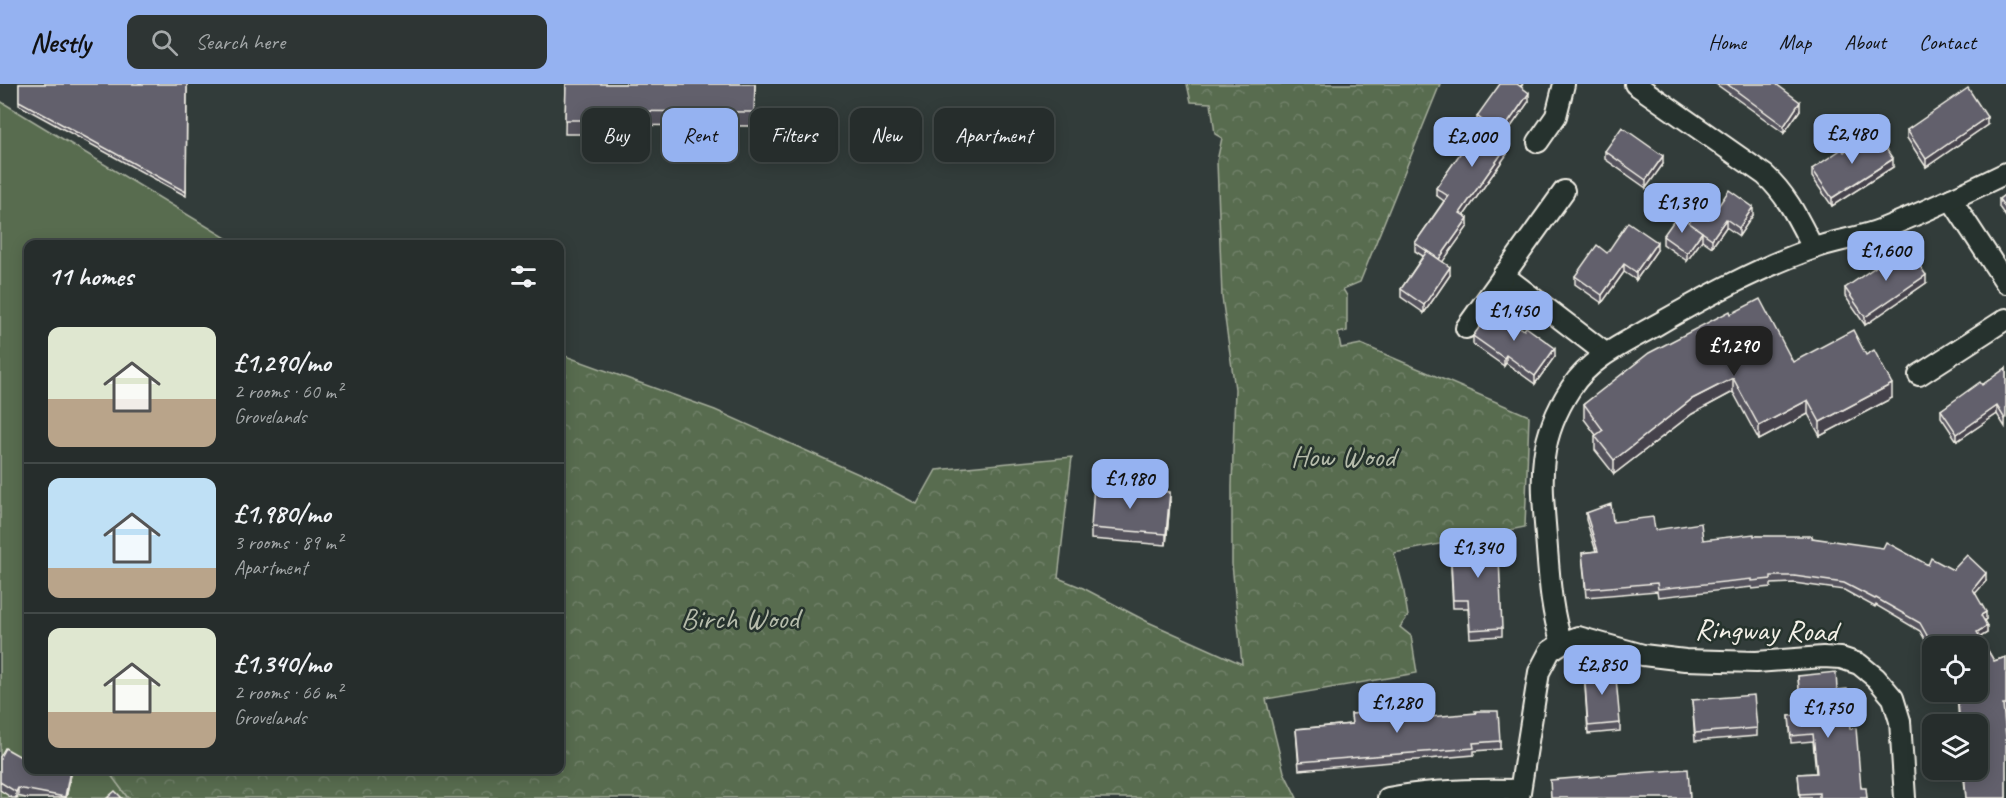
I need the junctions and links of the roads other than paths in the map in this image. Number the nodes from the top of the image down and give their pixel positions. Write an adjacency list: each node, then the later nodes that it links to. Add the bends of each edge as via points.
1 (1564, 84): 3 (street, via 1556,116)
2 (1635, 84): 7 (street, via 1765,174 1791,203)
3 (1538, 142)
4 (2006, 173): 6 (street)
5 (1564, 191): 8 (street)
6 (1951, 199): 7 (street, via 1879,231); 9 (street)
7 (1813, 248): 12 (street, via 1719,290)
8 (1503, 275): 11 (street); 12 (street)
9 (2006, 284)
10 (2006, 319): 13 (street)
11 (1466, 328)
12 (1605, 353): 14 (street, via 1581,374 1557,412 1541,470 1550,592)
13 (1919, 375)
14 (1562, 643): 15 (street, via 1550,651 1539,672); 17 (street, Ringway Road, via 1578,637 1643,655 1685,660 1756,662 1823,657 1859,664 1893,698 1900,721)
15 (1519, 794): 16 (street, via 1483,789)
16 (1388, 798)
17 (1905, 798)

